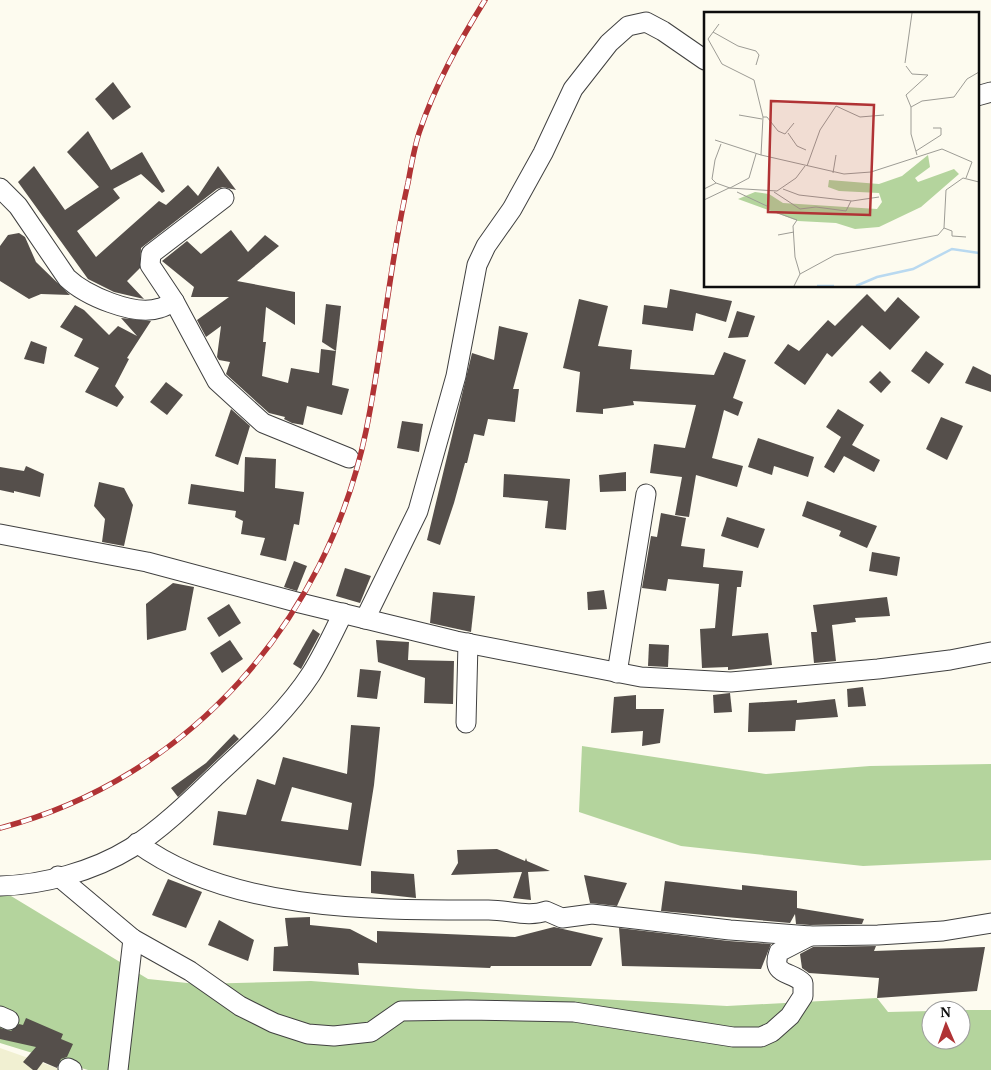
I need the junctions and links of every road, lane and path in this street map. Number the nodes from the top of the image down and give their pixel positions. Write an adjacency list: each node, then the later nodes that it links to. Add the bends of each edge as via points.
1 (704, 59): 11 (street, via 646,22 628,26 609,43 572,90 543,153 477,265 456,376 418,512)
2 (991, 92): 3 (street)
3 (978, 96)
4 (0, 188): 6 (street, via 18,206 67,278 86,293 140,309 160,308)
5 (224, 198): 6 (street, via 151,254 150,265)
6 (174, 301): 7 (street, via 217,380 263,423)
7 (349, 458)
8 (646, 494): 14 (street)
9 (0, 534): 10 (street, via 147,562)
10 (343, 613): 11 (street); 16 (street, via 310,674 264,731 190,801)
11 (365, 619): 12 (street)
12 (468, 643): 14 (street); 15 (street)
13 (991, 652): 14 (street, via 878,669 731,682)
14 (617, 673)
15 (466, 723)
16 (137, 844): 17 (street, via 80,871); 20 (street, via 159,860 194,875 243,890 295,900 392,910 492,910 537,914 546,911 562,918 592,914)
17 (58, 876): 18 (street); 21 (street)
18 (0, 886)
19 (991, 923): 20 (street, via 915,933)
20 (810, 936): 21 (street, via 779,952 776,960 780,970 799,978 803,983 803,996 790,1016 760,1038 574,1012 467,1010 401,1011 371,1032 334,1036 308,1034 274,1023 240,1006 190,971)
21 (133, 939): 22 (street)
22 (118, 1070)

